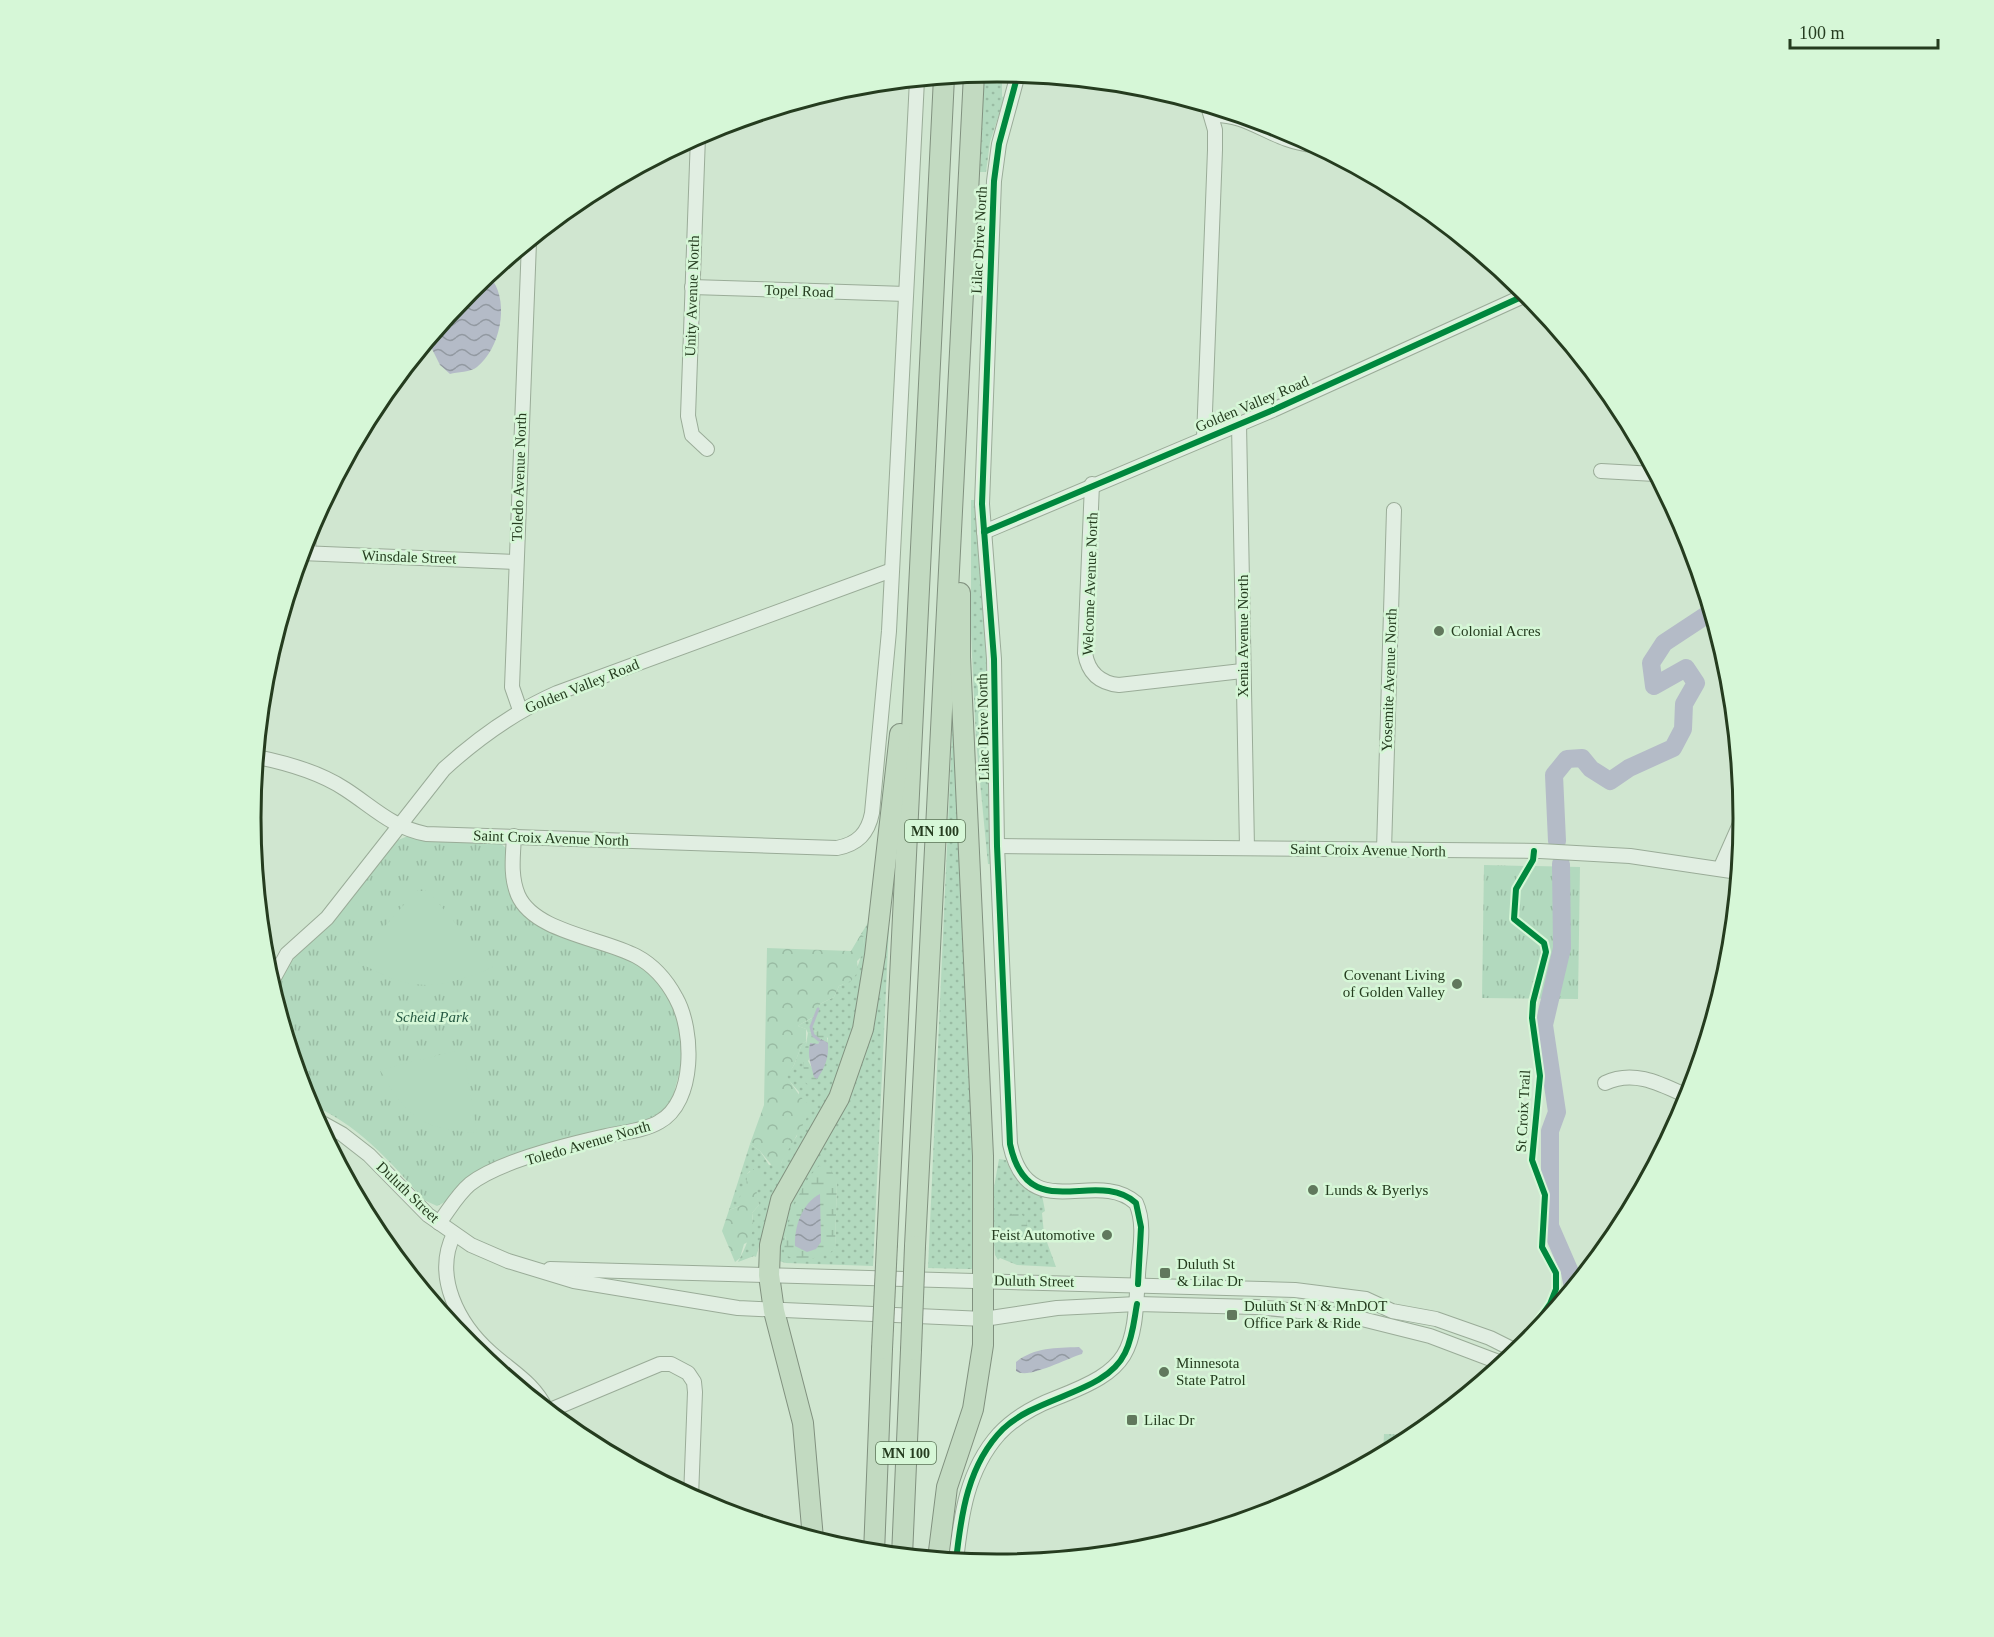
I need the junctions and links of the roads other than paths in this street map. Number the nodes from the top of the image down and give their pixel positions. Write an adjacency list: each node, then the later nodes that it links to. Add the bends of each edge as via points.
1 (974, 83): 11 (highway, MN 100)
2 (1016, 83): 19 (street, Lilac Drive North, via 999,144 994,181 982,452)
3 (944, 85): 23 (highway, MN 100)
4 (917, 87): 9 (street)
5 (1211, 115): 13 (street, via 1215,150)
6 (698, 146): 8 (street, Unity Avenue North)
7 (528, 252): 21 (street, Toledo Avenue North)
8 (693, 287): 9 (street, Topel Road); 14 (street, Unity Avenue North, via 688,416 692,435)
9 (906, 294): 22 (street)
10 (1518, 299): 12 (street, Golden Valley Road)
11 (958, 417): 43 (highway, via 962,705 983,1144); 55 (highway, MN 100, bridge)
12 (1239, 424): 13 (street, Golden Valley Road); 24 (street, Xenia Avenue North, via 1244,582)
13 (1204, 438): 17 (street, Golden Valley Road)
14 (707, 449)
15 (1601, 471): 16 (street)
16 (1646, 474)
17 (1092, 484): 19 (street, Golden Valley Road); 24 (street, Welcome Avenue North, via 1086,652 1092,672 1108,684 1119,685)
18 (1394, 510): 32 (street, Yosemite Avenue North)
19 (984, 532): 30 (street, Lilac Drive North, via 994,658)
20 (311, 553): 21 (street, Winsdale Street)
21 (516, 562): 25 (street, Toledo Avenue North, via 512,687)
22 (892, 570): 25 (street, Golden Valley Road); 28 (street, Saint Croix Avenue North, via 886,687 874,802 870,824 854,843 837,848)
23 (916, 646): 42 (highway, via 901,726 863,1029 839,1098 781,1200 770,1245); 54 (highway, MN 100, bridge)
24 (1242, 670): 31 (street, Xenia Avenue North)
25 (520, 710): 27 (street, Golden Valley Road, via 444,769)
26 (264, 759): 27 (street, Saint Croix Avenue North, via 335,784)
27 (400, 826): 28 (street, Saint Croix Avenue North, via 426,834); 35 (street, Golden Valley Road, via 327,918 287,954)
28 (514, 837): 39 (street, Toledo Avenue North, via 515,885 528,910 548,923 636,956 671,988 689,1033 686,1075 673,1108 657,1123 574,1143 487,1174 462,1193)
29 (1732, 841): 33 (street)
30 (997, 846): 31 (street, Saint Croix Avenue North); 44 (street, Lilac Drive North, via 1010,1144 1015,1163 1021,1175 1041,1188 1124,1194 1136,1203 1141,1227)
31 (1247, 848): 32 (street, Saint Croix Avenue North)
32 (1384, 850): 33 (street, Saint Croix Avenue North, via 1582,853)
33 (1720, 868): 34 (street, Saint Croix Avenue North)
34 (1731, 870)
35 (277, 971)
36 (1605, 1083): 37 (street, via 1633,1077)
37 (1680, 1093)
38 (329, 1127): 39 (street, Duluth Street, via 369,1155)
39 (439, 1223): 40 (street, Duluth Street)
40 (454, 1234): 41 (street, Duluth Street, via 488,1253); 48 (street, via 445,1261 452,1299)
41 (539, 1269): 42 (street, Duluth Street); 46 (street, Duluth Street, via 574,1281)
42 (769, 1275): 43 (street, Duluth Street); 46 (highway)
43 (984, 1280): 44 (street, Duluth Street); 47 (highway)
44 (1138, 1284): 45 (street, Lilac Drive North); 49 (street, Duluth Street, via 1295,1290 1366,1299 1392,1311 1436,1319)
45 (1137, 1304): 47 (street, Duluth Street, via 1057,1308); 50 (street, Duluth Street, via 1256,1307 1350,1316 1430,1336); 57 (street, Lilac Drive North, via 1130,1342 1111,1371 1032,1408 1010,1423 991,1444 969,1487)
46 (774, 1311): 47 (street, Duluth Street); 53 (highway, via 803,1423)
47 (984, 1319): 56 (highway, via 979,1387 947,1487)
48 (466, 1327)
49 (1508, 1348)
50 (1494, 1360)
51 (555, 1407): 52 (street, via 660,1364 671,1364 688,1373 695,1392)
52 (691, 1488)
53 (812, 1530)
54 (874, 1544)
55 (902, 1548)
56 (939, 1552)
57 (957, 1553)

